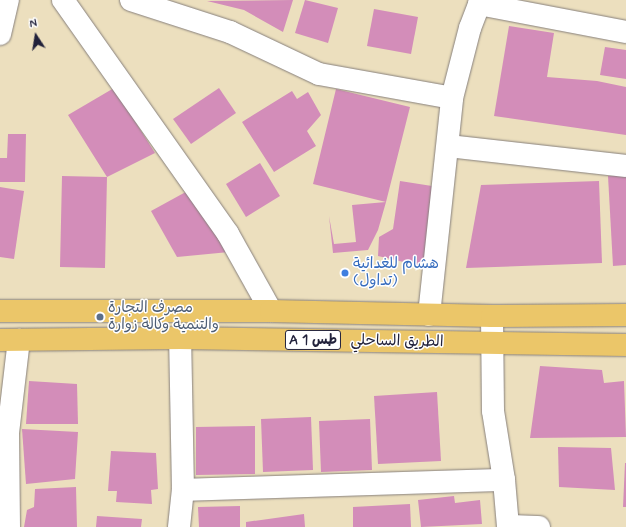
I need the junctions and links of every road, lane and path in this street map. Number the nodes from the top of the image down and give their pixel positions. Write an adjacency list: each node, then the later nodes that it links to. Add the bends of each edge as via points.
1 (8, 0): 6 (street)
2 (62, 0): 11 (street, via 228,234)
3 (131, 0): 7 (street, via 230,32 319,74)
4 (480, 2): 5 (street); 7 (street, via 470,28)
5 (626, 32)
6 (0, 34)
7 (452, 98): 8 (street)
8 (448, 146): 9 (street); 12 (street)
9 (626, 166)
10 (0, 311): 11 (highway, الطريق الساحلي / A 1 طس)
11 (270, 311): 12 (highway, الطريق الساحلي / A 1 طس)
12 (430, 315): 14 (highway, الطريق الساحلي / A 1 طس)
13 (626, 315): 14 (highway, الطريق الساحلي / A 1 طس)
14 (492, 316): 17 (street)
15 (180, 338): 16 (highway, الطريق الساحلي / A 1 طس); 17 (highway, الطريق الساحلي / A 1 طس); 20 (street)
16 (10, 340): 22 (street)
17 (491, 343): 18 (highway, الطريق الساحلي / A 1 طس); 19 (street, via 493,411)
18 (626, 345)
19 (504, 480): 20 (street); 21 (street)
20 (183, 490): 23 (street)
21 (508, 526): 24 (street)
22 (10, 527)
23 (179, 527)
24 (539, 527)

